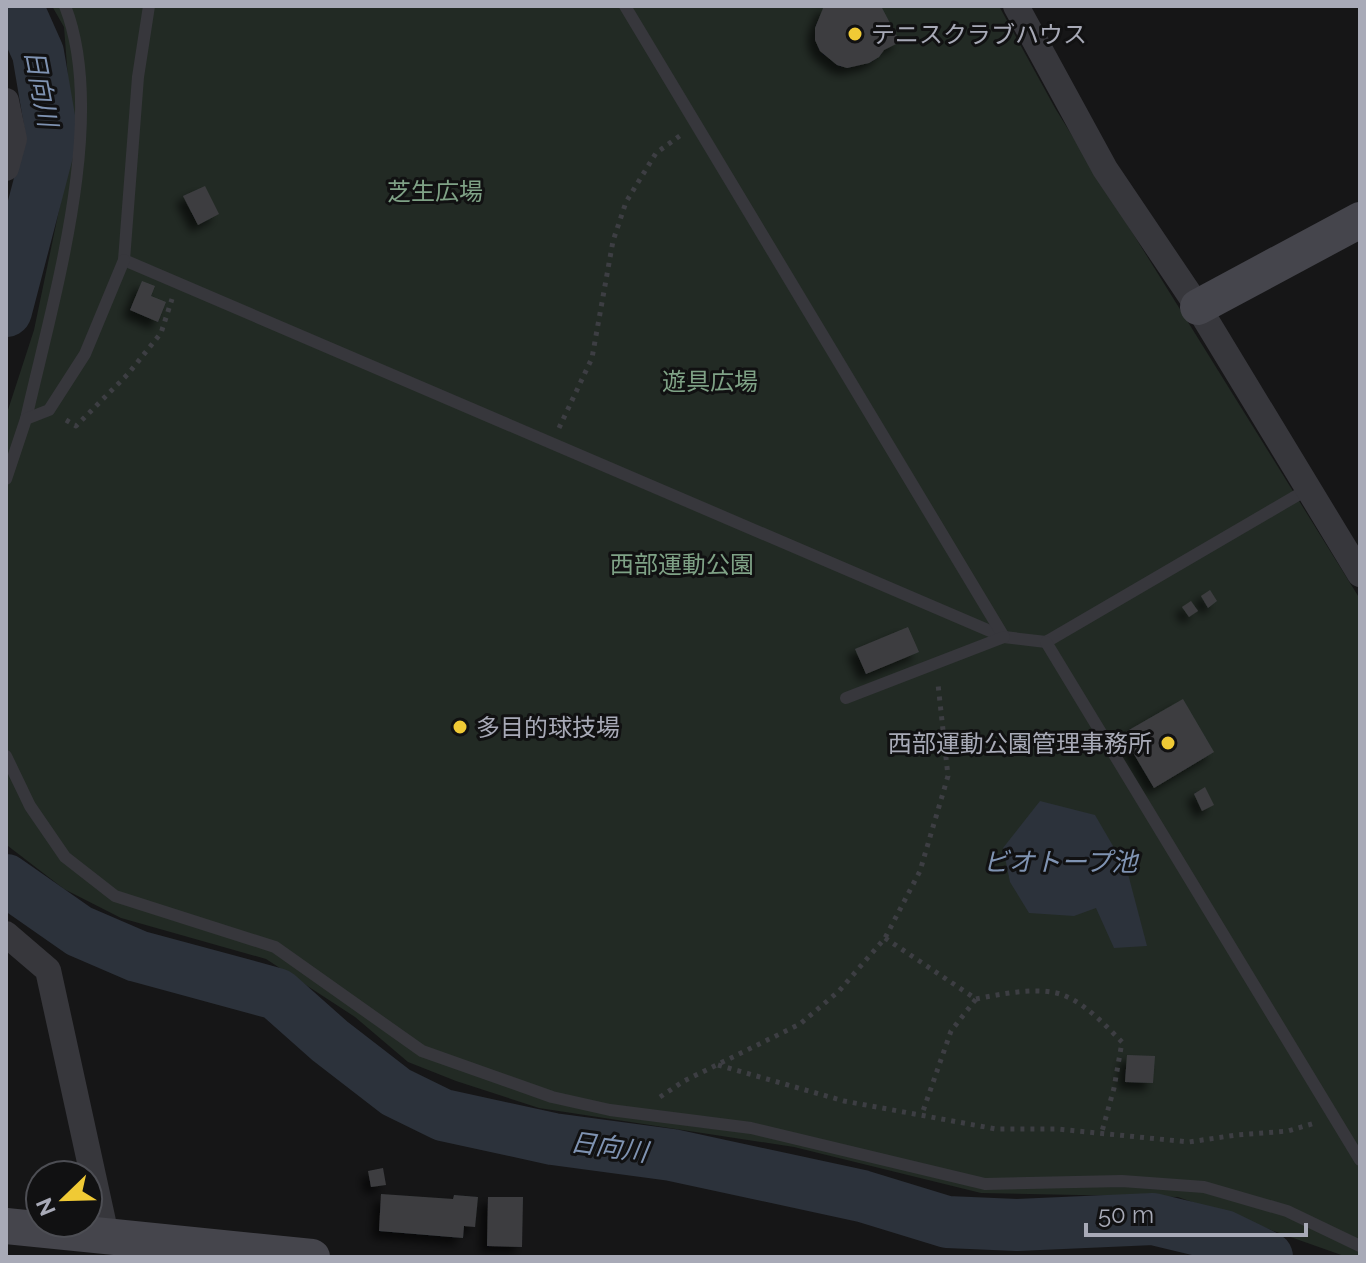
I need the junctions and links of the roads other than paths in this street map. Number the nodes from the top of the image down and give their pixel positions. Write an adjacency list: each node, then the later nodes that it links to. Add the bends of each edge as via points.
1 (65, 6): 10 (lane, via 75,31 83,115 66,243)
2 (149, 6): 8 (lane)
3 (625, 6): 14 (lane)
4 (1016, 6): 9 (street, via 1105,169)
5 (6, 101): 6 (street, via 14,139)
6 (6, 168)
7 (1360, 220): 9 (street)
8 (124, 260): 10 (lane, via 85,354 49,410); 14 (lane)
9 (1198, 307): 12 (street)
10 (26, 419): 11 (lane)
11 (6, 479)
12 (1308, 489): 13 (street); 15 (lane)
13 (1360, 574)
14 (1004, 637): 15 (lane); 16 (lane)
15 (1046, 642): 19 (lane)
16 (846, 698)
17 (6, 756): 22 (lane, via 30,806 65,857 115,896 275,947 422,1051 552,1097 751,1128 985,1184 1122,1181 1204,1187 1287,1211)
18 (6, 934): 21 (street, via 48,970)
19 (1360, 1160)
20 (6, 1226): 21 (street)
21 (106, 1235): 23 (street)
22 (1360, 1246)
23 (183, 1251): 24 (street)
24 (312, 1257)

